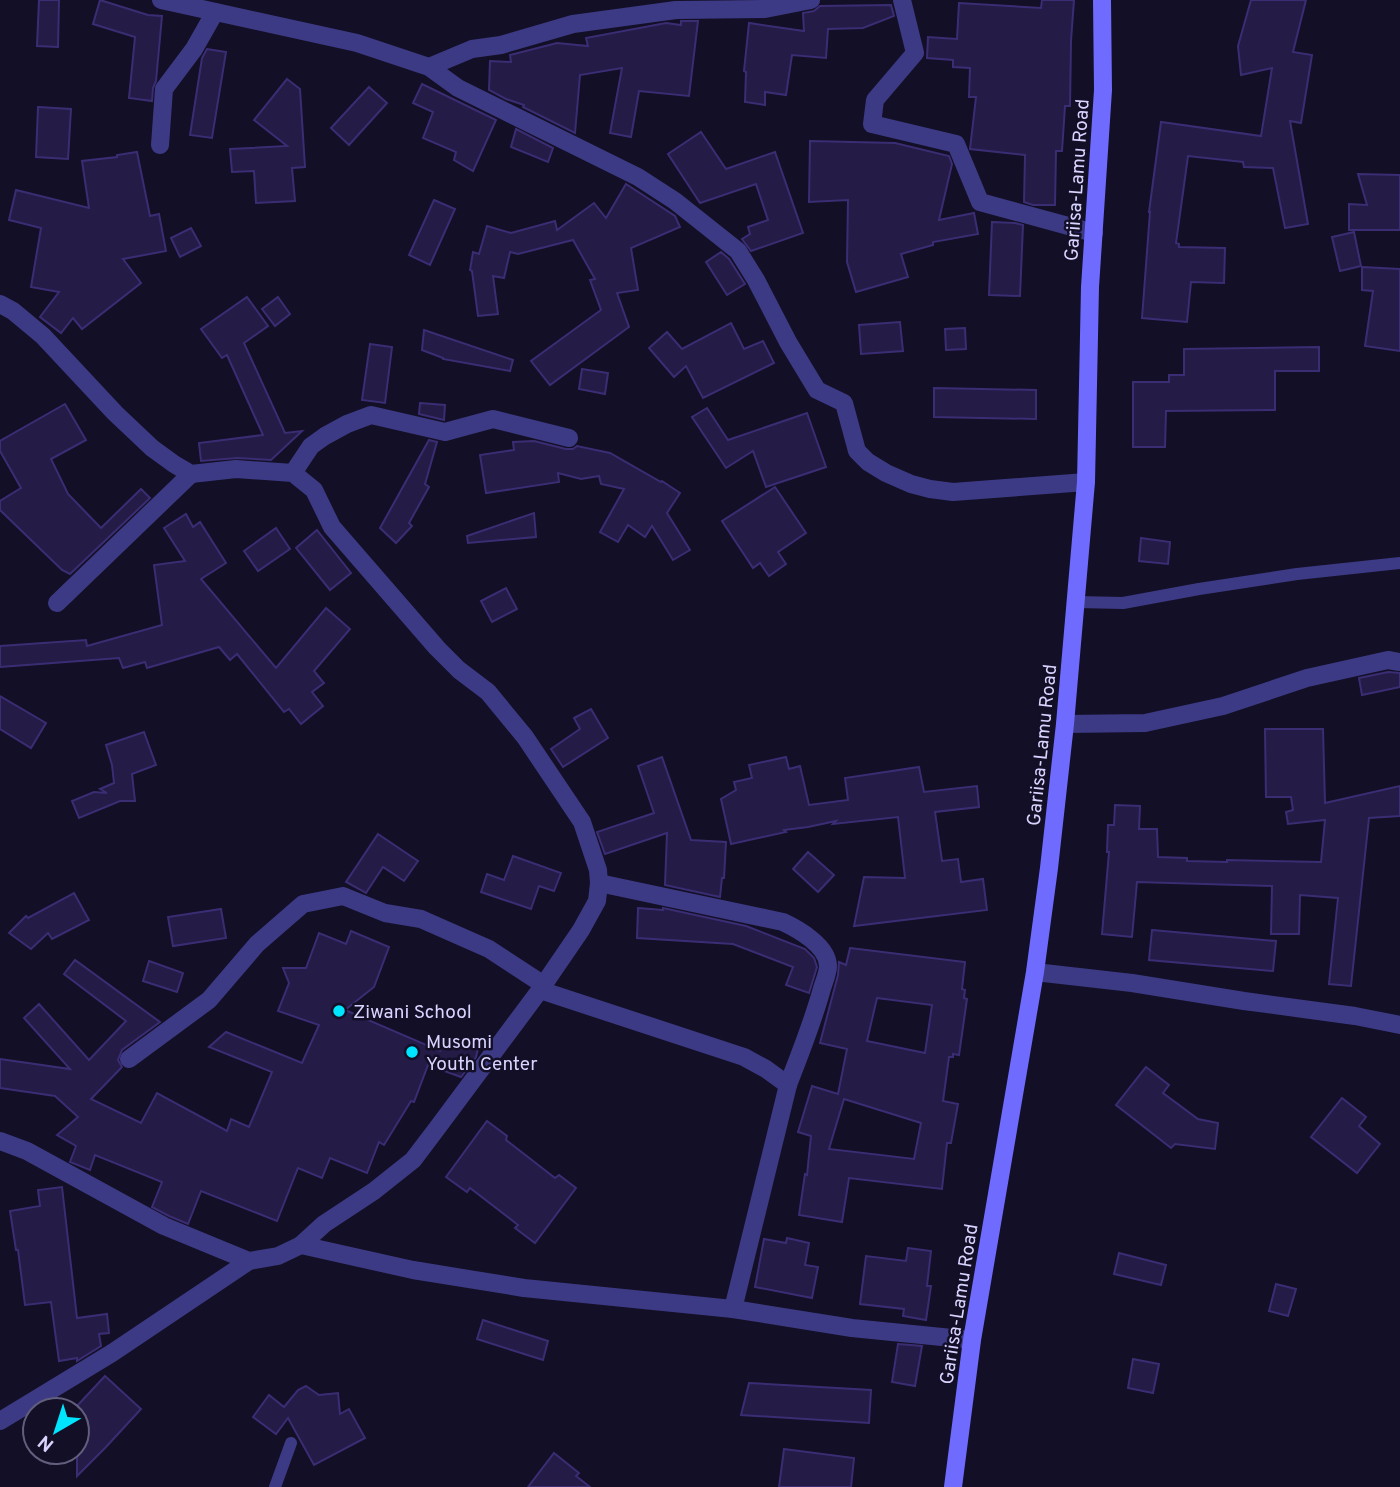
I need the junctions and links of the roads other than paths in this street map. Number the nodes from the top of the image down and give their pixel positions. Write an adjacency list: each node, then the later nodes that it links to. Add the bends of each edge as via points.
1 (161, 0): 5 (street)
2 (811, 0): 6 (street, via 765,9 676,10 573,24 472,49)
3 (902, 0): 8 (street, via 915,53 875,100 872,124 956,144 980,202)
4 (1102, 0): 8 (street, Gariisa-Lamu Road, via 1103,90)
5 (215, 12): 6 (street, via 357,43); 7 (street, via 164,89)
6 (429, 66): 13 (street, via 458,88 638,177 738,251 817,390 845,403 857,451 868,462 911,484 953,492)
7 (160, 145)
8 (1094, 233): 13 (street, Gariisa-Lamu Road)
9 (0, 303): 12 (street, via 43,336 152,448)
10 (569, 439): 11 (street, via 493,419 445,432 371,415 311,446)
11 (293, 473): 12 (street, via 236,469); 19 (street, via 314,490 332,527 437,649 488,692 526,737 582,822)
12 (191, 474): 16 (street)
13 (1086, 482): 15 (street, Gariisa-Lamu Road)
14 (1400, 563): 15 (lane, via 1123,603)
15 (1076, 602): 18 (street, Gariisa-Lamu Road)
16 (57, 603)
17 (1400, 662): 18 (street, via 1388,660 1307,678 1223,706 1146,723)
18 (1065, 724): 20 (street, Gariisa-Lamu Road)
19 (599, 883): 21 (street, via 597,901); 24 (street, via 783,922 810,938 828,965)
20 (1035, 972): 22 (street); 29 (street, Gariisa-Lamu Road)
21 (542, 988): 23 (street, via 489,949 421,919 385,913 343,897 303,904 257,944 209,1000); 24 (street, via 744,1057); 26 (street, via 413,1160)
22 (1400, 1025)
23 (130, 1059)
24 (788, 1085): 28 (street)
25 (0, 1141): 27 (street, via 27,1151 164,1226)
26 (301, 1245): 27 (street, via 278,1256); 28 (street, via 524,1288)
27 (248, 1261): 30 (street, via 112,1353)
28 (733, 1309): 29 (street, via 852,1328)
29 (972, 1340): 33 (street, Gariisa-Lamu Road)
30 (0, 1421)
31 (291, 1443): 32 (lane)
32 (275, 1487)
33 (953, 1487)

